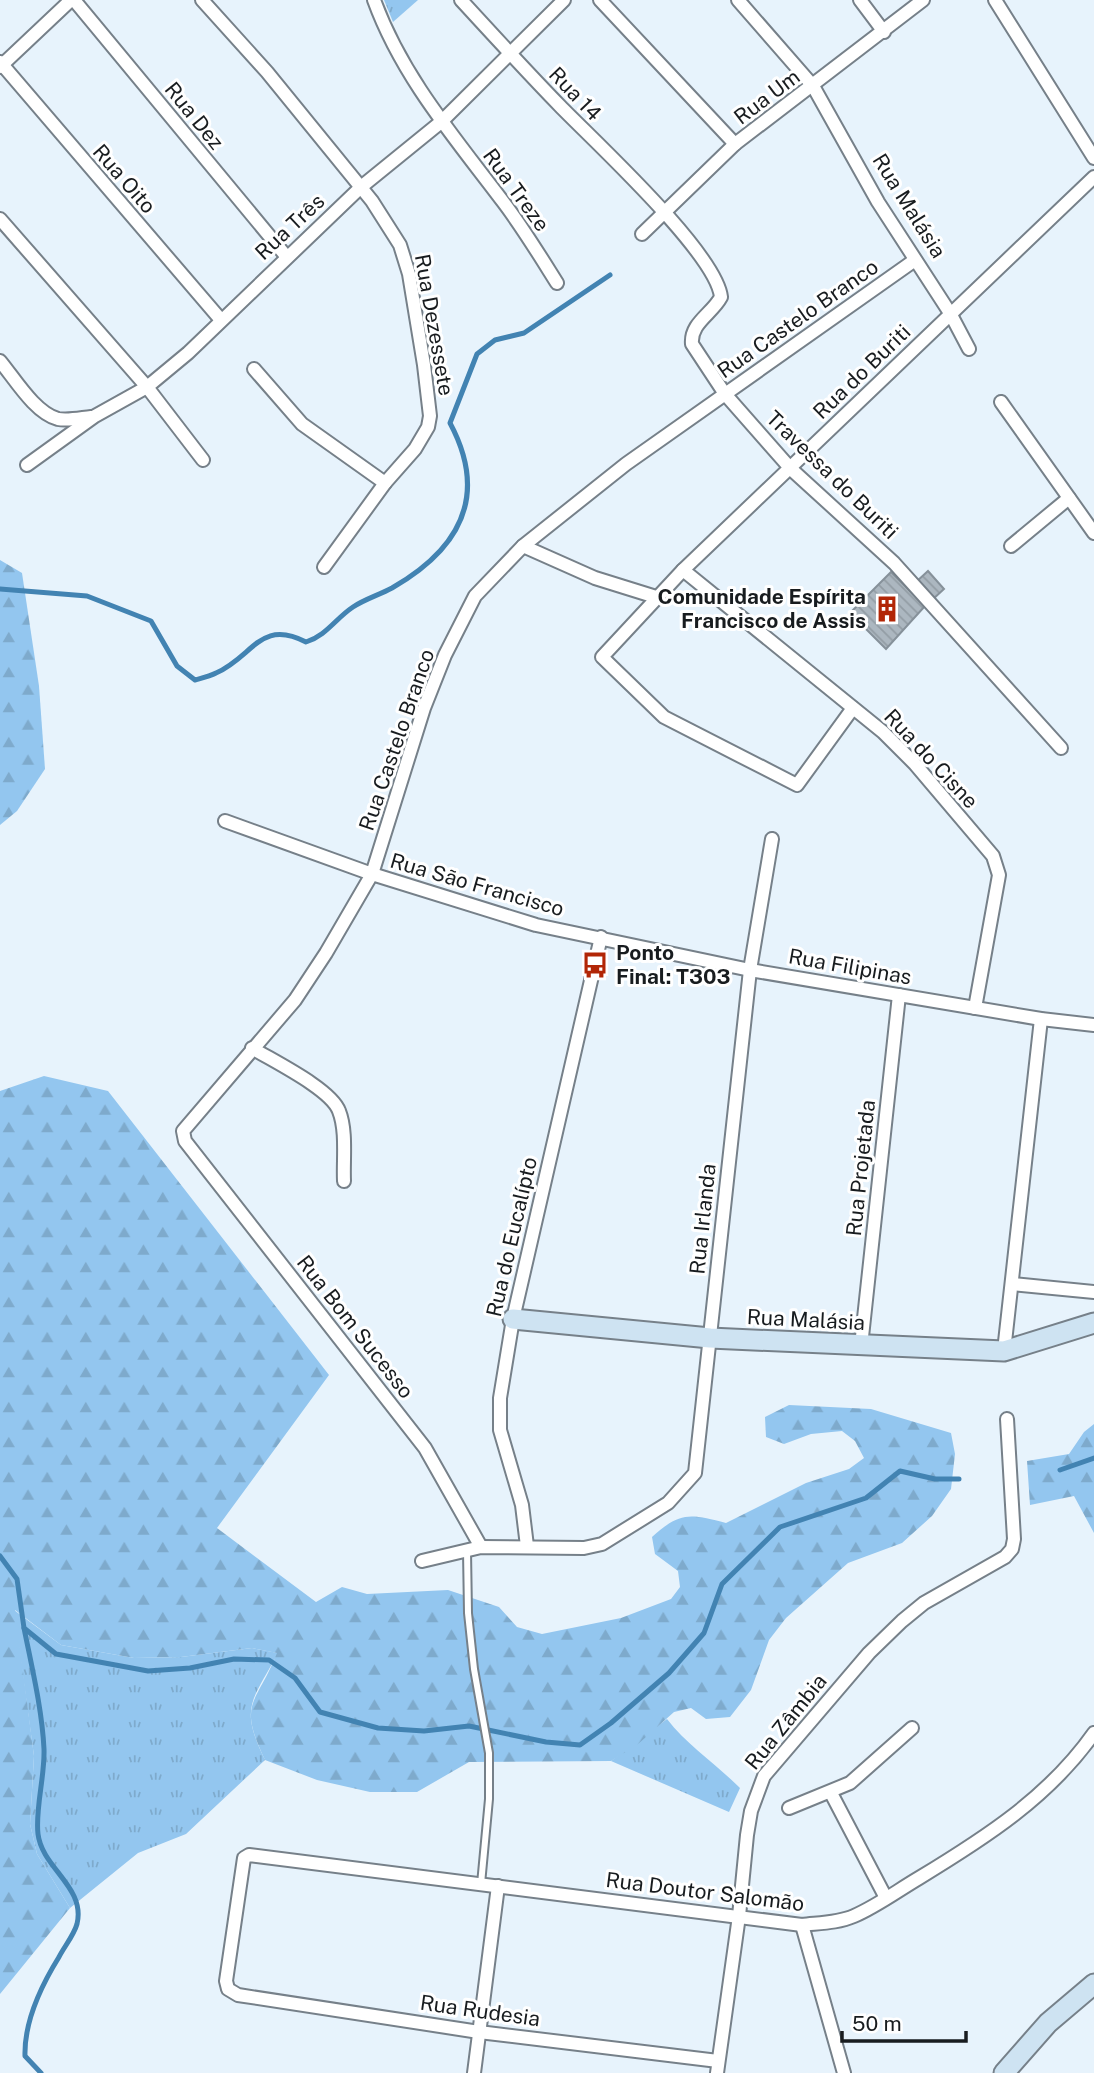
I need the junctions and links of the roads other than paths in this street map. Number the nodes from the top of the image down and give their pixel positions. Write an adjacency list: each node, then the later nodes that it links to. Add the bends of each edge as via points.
1 (72, 0): 13 (street); 23 (street, Rua Dez)
2 (202, 0): 19 (street, Rua Dezessete)
3 (374, 0): 15 (street, Rua Treze, via 404,65)
4 (461, 0): 12 (street, Rua 14)
5 (564, 0): 12 (street, Rua Três)
6 (600, 0): 16 (street)
7 (738, 0): 14 (street, Rua Malásia)
8 (860, 0): 11 (street)
9 (923, 0): 11 (street, Rua Um)
10 (995, 0): 17 (street)
11 (884, 32): 14 (street, Rua Um)
12 (510, 54): 15 (street, Rua Três); 20 (street, Rua 14)
13 (1, 65): 27 (street, Rua Oito)
14 (813, 86): 16 (street, Rua Um); 24 (street, Rua Malásia)
15 (441, 122): 19 (street, Rua Três); 25 (street, Rua Treze, via 505,204)
16 (735, 144): 20 (street, Rua Um)
17 (1094, 158)
18 (1094, 177): 26 (street, Rua do Buriti)
19 (361, 187): 23 (street, Rua Três); 38 (street, Rua Dezessete, via 400,245 417,313 430,416 423,438)
20 (665, 211): 22 (street, Rua Um); 32 (street, Travessa do Buriti, via 720,289 716,305 691,335 695,353)
21 (0, 219): 31 (street)
22 (642, 234)
23 (286, 256): 27 (street, Rua Três)
24 (915, 260): 26 (street, Rua Malásia); 32 (street, Rua Castelo Branco)
25 (557, 283)
26 (950, 313): 28 (street, Rua Malásia); 37 (street, Rua do Buriti)
27 (221, 320): 31 (street, Rua Três)
28 (969, 349)
29 (0, 361): 34 (street, via 52,416 63,420)
30 (254, 369): 38 (street, via 302,424)
31 (147, 387): 34 (street, Rua Três); 35 (street)
32 (725, 394): 37 (street, Travessa do Buriti); 41 (street, Rua Castelo Branco, via 626,464)
33 (1001, 402): 39 (street)
34 (95, 416): 36 (street, Rua Três)
35 (203, 460)
36 (27, 465)
37 (791, 468): 44 (street, Rua do Buriti); 47 (street, Travessa do Buriti, via 894,563)
38 (385, 483): 43 (street, Rua Dezessete)
39 (1069, 498): 40 (street); 42 (street)
40 (1094, 534)
41 (523, 546): 45 (street, via 595,578); 50 (street, Rua Castelo Branco, via 475,596 445,655 405,761)
42 (1011, 546)
43 (324, 567)
44 (683, 570): 45 (street, Rua do Buriti); 46 (street, Rua do Cisne)
45 (656, 597): 46 (street, Rua do Buriti, via 602,657 664,717 797,785)
46 (853, 708): 54 (street, Rua do Cisne, via 915,764 998,866)
47 (1061, 748)
48 (225, 821): 50 (street, Rua São Francisco)
49 (772, 839): 52 (street, Rua Irlanda)
50 (372, 874): 51 (street, Rua São Francisco, via 485,911); 57 (street, Rua Castelo Branco, via 295,1000)
51 (601, 937): 52 (street, Rua Filipinas); 62 (street, Rua do Eucalípto)
52 (750, 970): 53 (street, Rua Filipinas); 64 (street, Rua Irlanda)
53 (899, 995): 54 (street, Rua Filipinas); 65 (street, Rua Projetada)
54 (975, 1008): 55 (street, Rua Filipinas)
55 (1041, 1020): 56 (street, Rua Filipinas); 60 (street)
56 (1094, 1025)
57 (252, 1048): 58 (street, Rua Castelo Branco, via 185,1126); 59 (street, via 338,1107)
58 (185, 1141): 69 (street, Rua Bom Sucesso, via 425,1448)
59 (344, 1181)
60 (1012, 1284): 61 (street); 66 (street)
61 (1094, 1292)
62 (513, 1319): 64 (street, Rua Malásia); 68 (street, Rua do Eucalípto, via 500,1398 500,1430 523,1505)
63 (1094, 1323): 66 (street, Rua Malásia)
64 (710, 1338): 65 (street, Rua Malásia); 68 (street, Rua Irlanda, via 695,1473 667,1503 602,1544 584,1548)
65 (861, 1346): 66 (street, Rua Malásia)
66 (1004, 1351)
67 (1007, 1419): 79 (street, Rua Zâmbia, via 1012,1549 902,1622 869,1653 764,1776 751,1811)
68 (527, 1546): 69 (street)
69 (481, 1547): 70 (street)
70 (467, 1549): 71 (street); 76 (lane, via 468,1613 487,1741 489,1799)
71 (422, 1561)
72 (912, 1728): 74 (street, via 864,1773)
73 (1094, 1733): 78 (street, Rua Doutor Salomão, via 1029,1805)
74 (831, 1793): 75 (street); 78 (street)
75 (789, 1808)
76 (481, 1885): 77 (street, Rua Doutor Salomão); 82 (street, Rua Doutor Salomão, via 244,1858 226,1981)
77 (498, 1886): 79 (street, Rua Doutor Salomão); 83 (street)
78 (886, 1898): 80 (street, Rua Doutor Salomão, via 853,1916)
79 (740, 1916): 80 (street, Rua Doutor Salomão); 84 (street, Rua Zâmbia)
80 (802, 1925): 86 (street)
81 (1094, 1984): 87 (street, via 1048,2023)
82 (237, 1996): 83 (street, Rua Rudesia)
83 (479, 2032): 84 (street, Rua Rudesia); 85 (street)
84 (718, 2067)
85 (474, 2073)
86 (844, 2073)
87 (1004, 2073)

